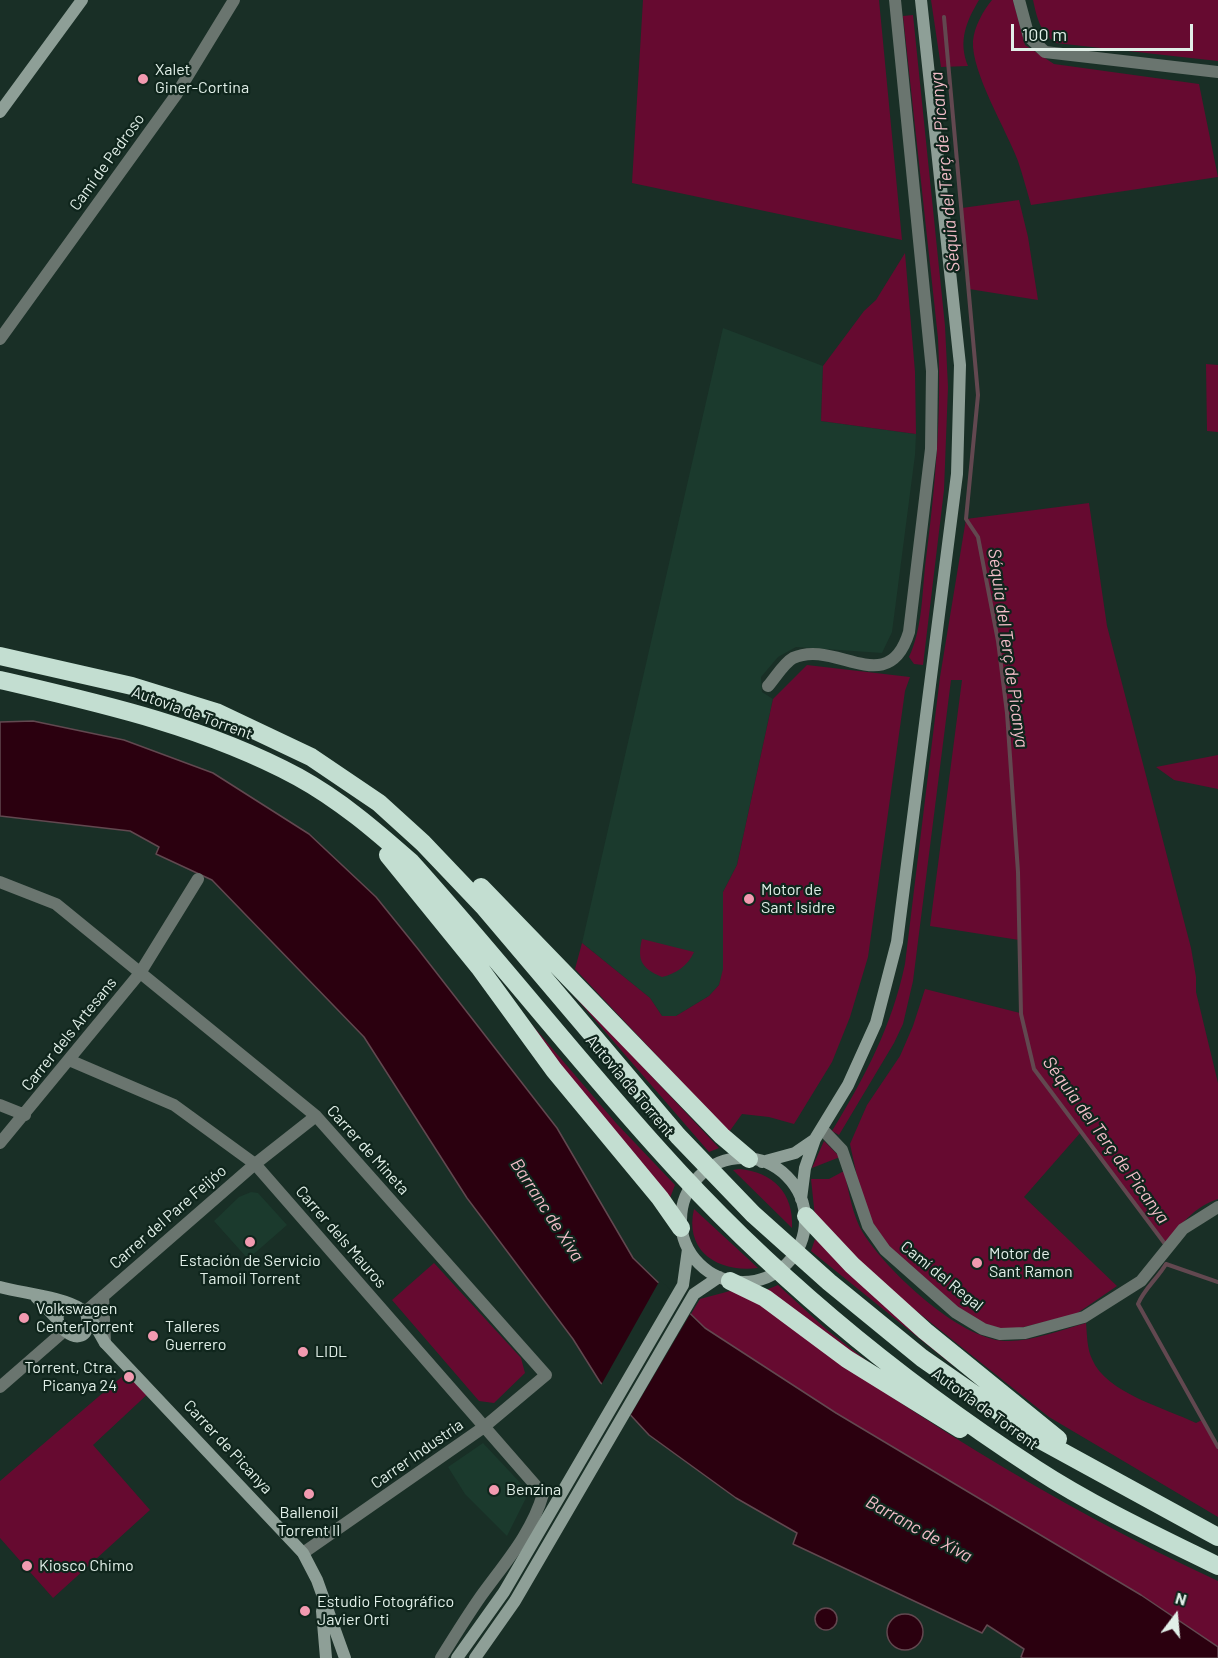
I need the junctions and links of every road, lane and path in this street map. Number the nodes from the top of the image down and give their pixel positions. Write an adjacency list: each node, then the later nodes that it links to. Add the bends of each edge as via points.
1 (82, 0): 7 (main road)
2 (234, 0): 8 (street, Camí de Pedroso, via 176,95)
3 (895, 0): 11 (street, via 932,371 931,449 909,632 903,652 880,666 807,655 792,659)
4 (921, 0): 21 (main road, via 960,365 957,474 897,942 876,1023 848,1085)
5 (1018, 0): 6 (street, via 1029,37 1045,52)
6 (1218, 72)
7 (0, 112)
8 (0, 339)
9 (0, 656): 12 (highway, Autovia de Torrent, via 132,686)
10 (0, 680): 13 (highway, Autovia de Torrent, via 126,709)
11 (768, 686)
12 (216, 712): 23 (highway, via 317,747 385,795 430,835); 43 (highway, Autovia de Torrent, via 311,757 379,803 483,906 678,1136 753,1214 922,1358 1037,1438)
13 (224, 742): 27 (highway, via 361,830 395,861 554,1070); 42 (highway, Autovia de Torrent, via 299,778 366,822 411,862 660,1151 737,1230 909,1379)
14 (198, 879): 16 (street, Carrer dels Artesans)
15 (0, 882): 16 (street, Carrer dels Artesans, via 56,904)
16 (140, 973): 17 (street, Carrer dels Artesans); 20 (street, Carrer de Mineta)
17 (69, 1060): 19 (street, Carrer dels Artesans); 24 (street, Carrer dels Mauros, via 174,1105)
18 (0, 1105): 19 (street)
19 (25, 1115): 22 (street, Carrer dels Artesans)
20 (316, 1116): 24 (street, Carrer del Pare Feijóo); 38 (street, Carrer de Mineta)
21 (818, 1134): 23 (main road, via 795,1153); 25 (street, Camí del Regal, via 842,1150 868,1226 885,1250 955,1312 982,1329 1000,1334 1025,1334 1084,1317 1141,1281 1183,1229); 26 (main road, via 805,1168)
22 (0, 1143)
23 (748, 1160): 26 (main road, via 786,1176); 27 (main road, via 712,1167 695,1180 682,1210)
24 (255, 1164): 31 (street, Carrer del Pare Feijóo); 40 (street, Carrer dels Mauros)
25 (1218, 1207)
26 (804, 1215): 29 (main road, via 797,1251 787,1264 755,1281); 43 (highway, via 925,1331)
27 (681, 1228): 28 (main road)
28 (688, 1249): 29 (main road, via 703,1268); 41 (main road, via 683,1285)
29 (724, 1279): 41 (main road, via 694,1294); 42 (highway, via 765,1298 884,1383 1006,1456)
30 (0, 1287): 32 (main road)
31 (103, 1296): 33 (street, Carrer del Pare Feijóo); 37 (street)
32 (36, 1297): 33 (main road); 34 (main road)
33 (82, 1312): 34 (main road, via 62,1312); 36 (main road, via 87,1326); 37 (main road, Carrer de Picanya)
34 (58, 1320): 35 (main road)
35 (63, 1332): 36 (main road, via 72,1336); 39 (street)
36 (81, 1333): 37 (main road, Carrer de Picanya)
37 (105, 1343): 45 (main road, Carrer de Picanya)
38 (546, 1375): 40 (street, Carrer Industria)
39 (0, 1386)
40 (484, 1427): 45 (street, Carrer Industria); 50 (street, Carrer dels Mauros, via 543,1494 503,1569)
41 (602, 1437): 51 (main road, via 504,1592); 52 (main road, via 515,1601)
42 (1037, 1470): 46 (highway, Autovia de Torrent, via 1130,1523)
43 (1102, 1474): 44 (highway, Autovia de Torrent)
44 (1218, 1537)
45 (303, 1553): 47 (main road, Carrer de Picanya)
46 (1218, 1566)
47 (317, 1580): 48 (main road, Carrer de Picanya); 49 (main road, Carrer de Picanya)
48 (326, 1658)
49 (345, 1658)
50 (441, 1658)
51 (457, 1658)
52 (476, 1658)

